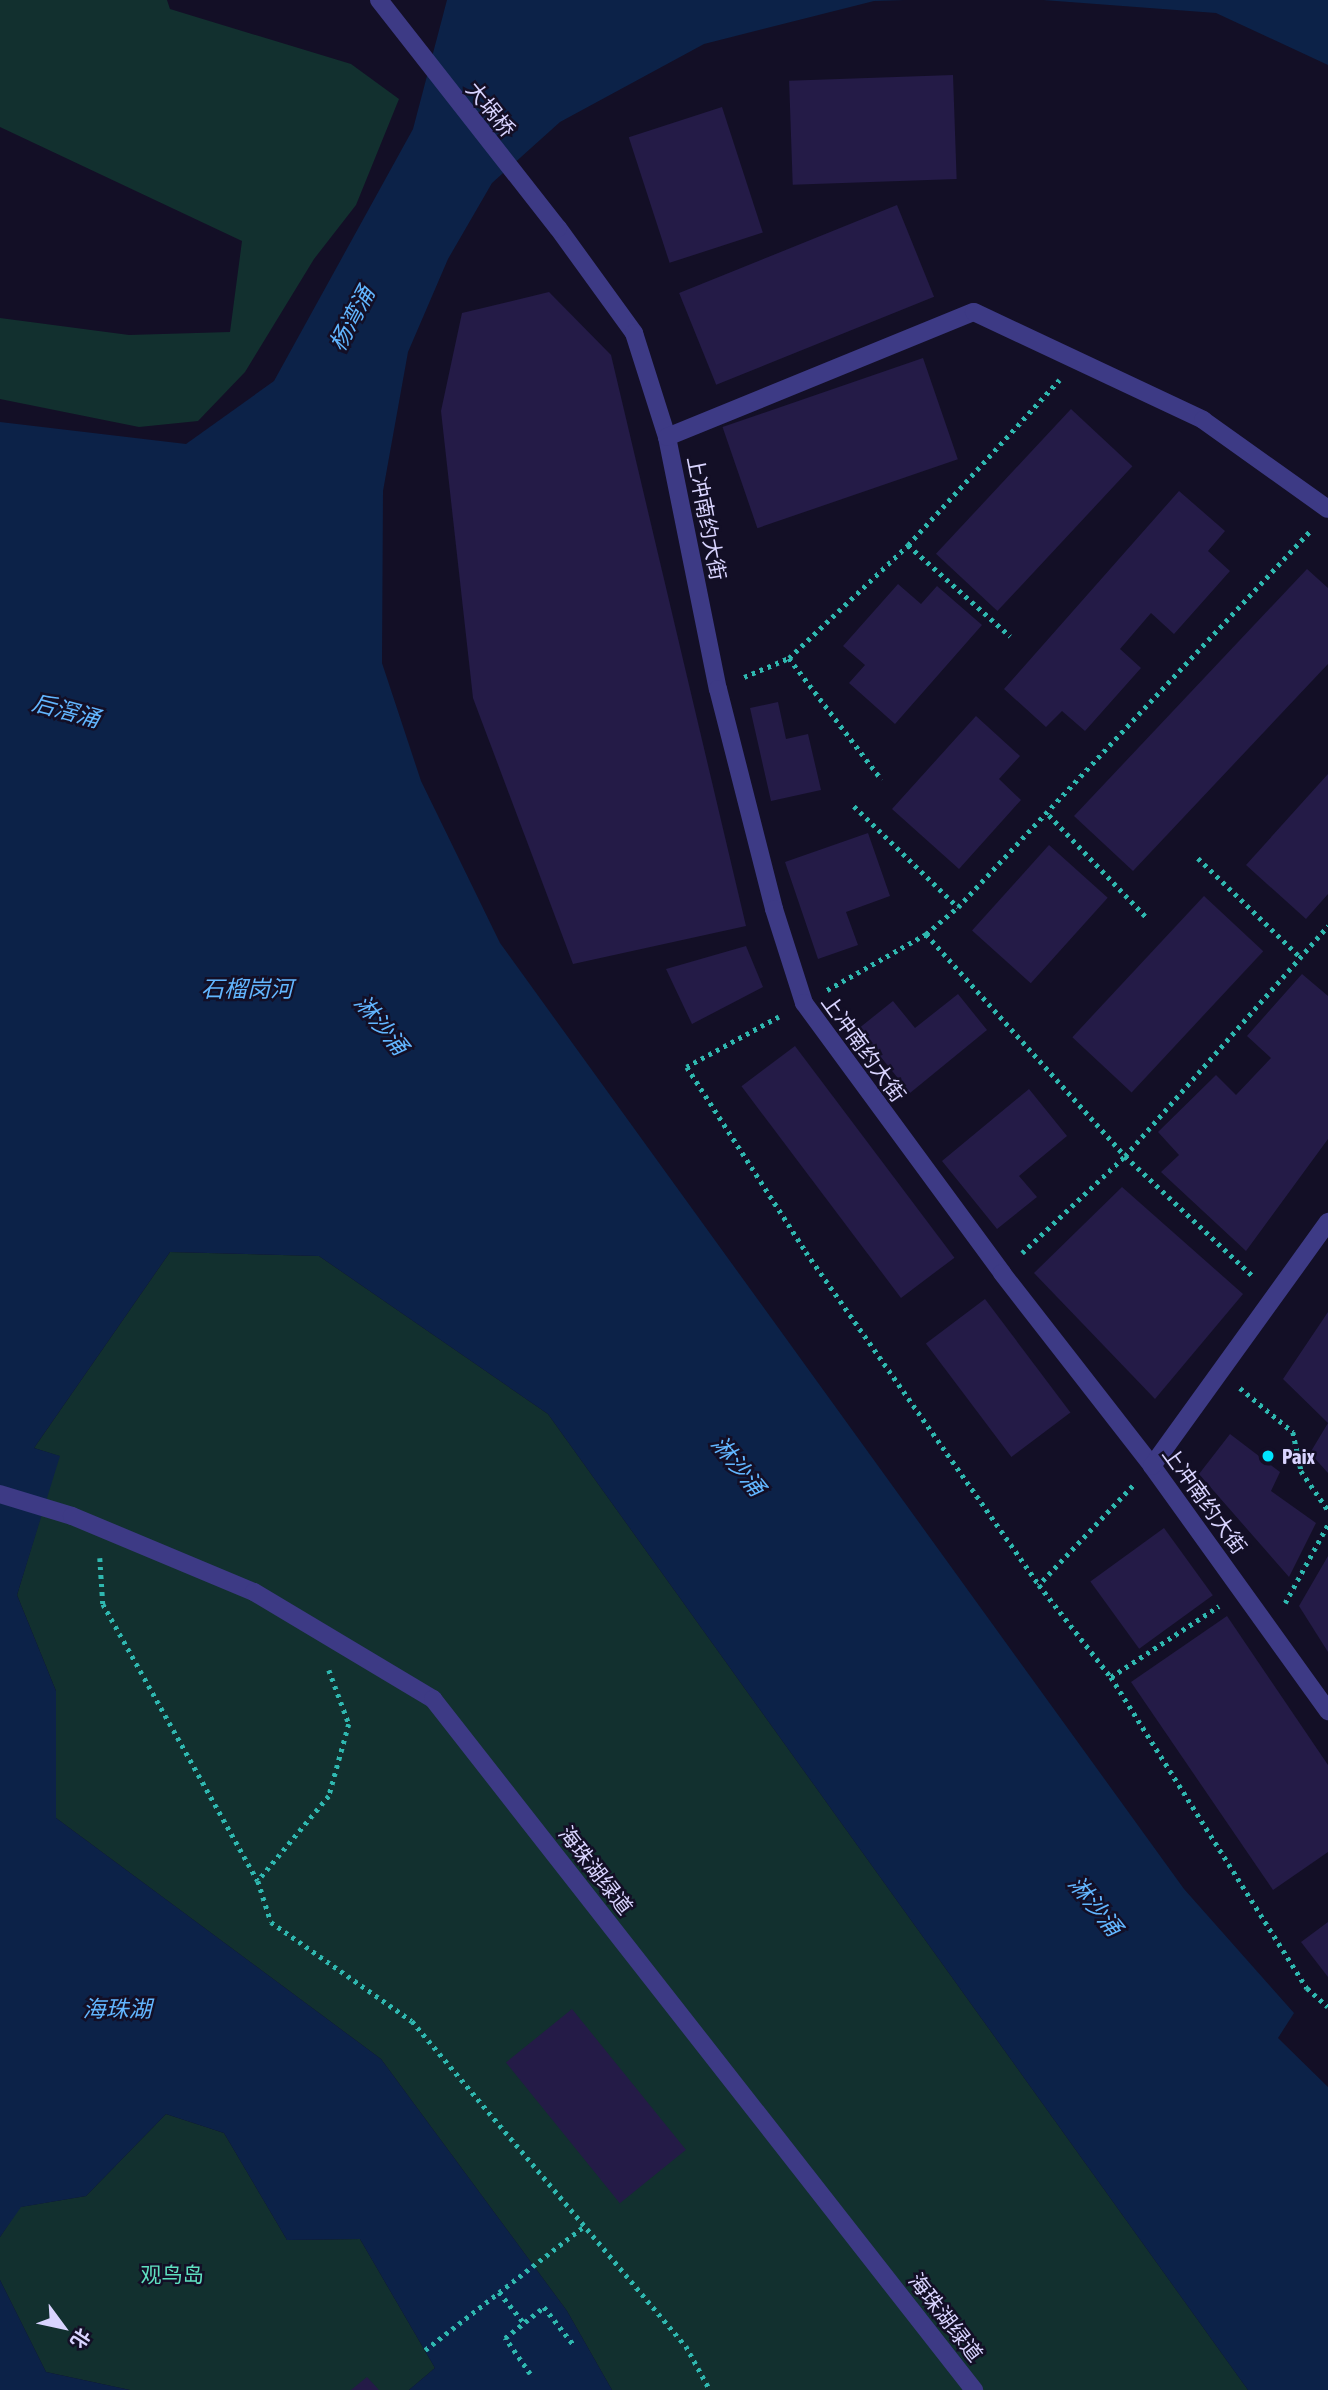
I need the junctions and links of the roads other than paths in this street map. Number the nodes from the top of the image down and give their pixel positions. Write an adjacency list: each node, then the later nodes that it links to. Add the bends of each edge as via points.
1 (379, 0): 2 (street, 大埚桥)
2 (558, 228): 3 (street, 上冲南约大街, via 634,332)
3 (667, 438): 4 (street, via 974,312 1203,420); 6 (street, 上冲南约大街, via 718,689 774,909 804,1003 1002,1273)
4 (1323, 515)
5 (1328, 1222): 6 (street)
6 (1152, 1466): 8 (street, 上冲南约大街)
7 (0, 1494): 9 (street, 海珠湖绿道, via 72,1516 254,1592 433,1699)
8 (1328, 1711)
9 (974, 2390)

